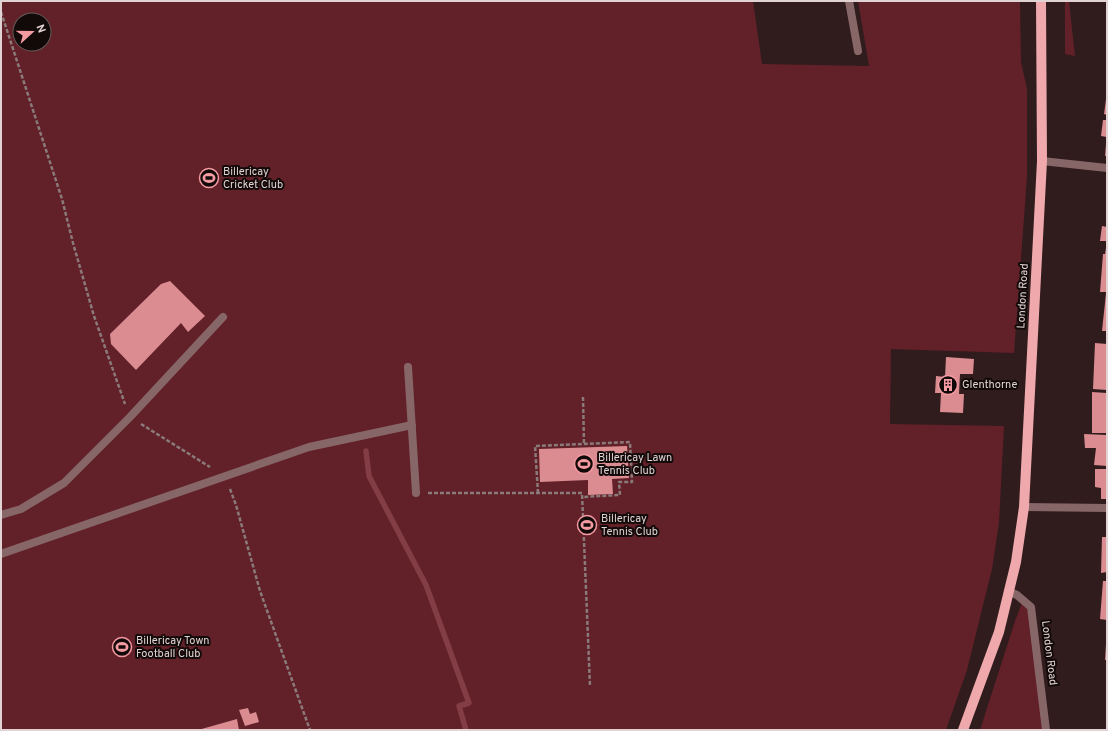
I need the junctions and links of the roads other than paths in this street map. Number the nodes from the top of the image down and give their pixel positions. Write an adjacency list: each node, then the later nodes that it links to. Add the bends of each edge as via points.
1 (849, 1): 3 (street)
2 (1041, 1): 4 (main road, London Road)
3 (858, 52)
4 (1042, 161): 5 (street); 10 (main road, London Road)
5 (1107, 168)
6 (223, 317): 12 (street, via 130,417 64,482 21,509)
7 (408, 367): 8 (street)
8 (412, 425): 9 (street); 13 (street, via 309,447)
9 (416, 493)
10 (1024, 507): 11 (street); 14 (main road, London Road, via 1016,562)
11 (1107, 508)
12 (1, 515)
13 (1, 554)
14 (1008, 591): 15 (main road, London Road, via 999,632); 16 (street, London Road, via 1031,607)
15 (963, 730)
16 (1046, 730)

